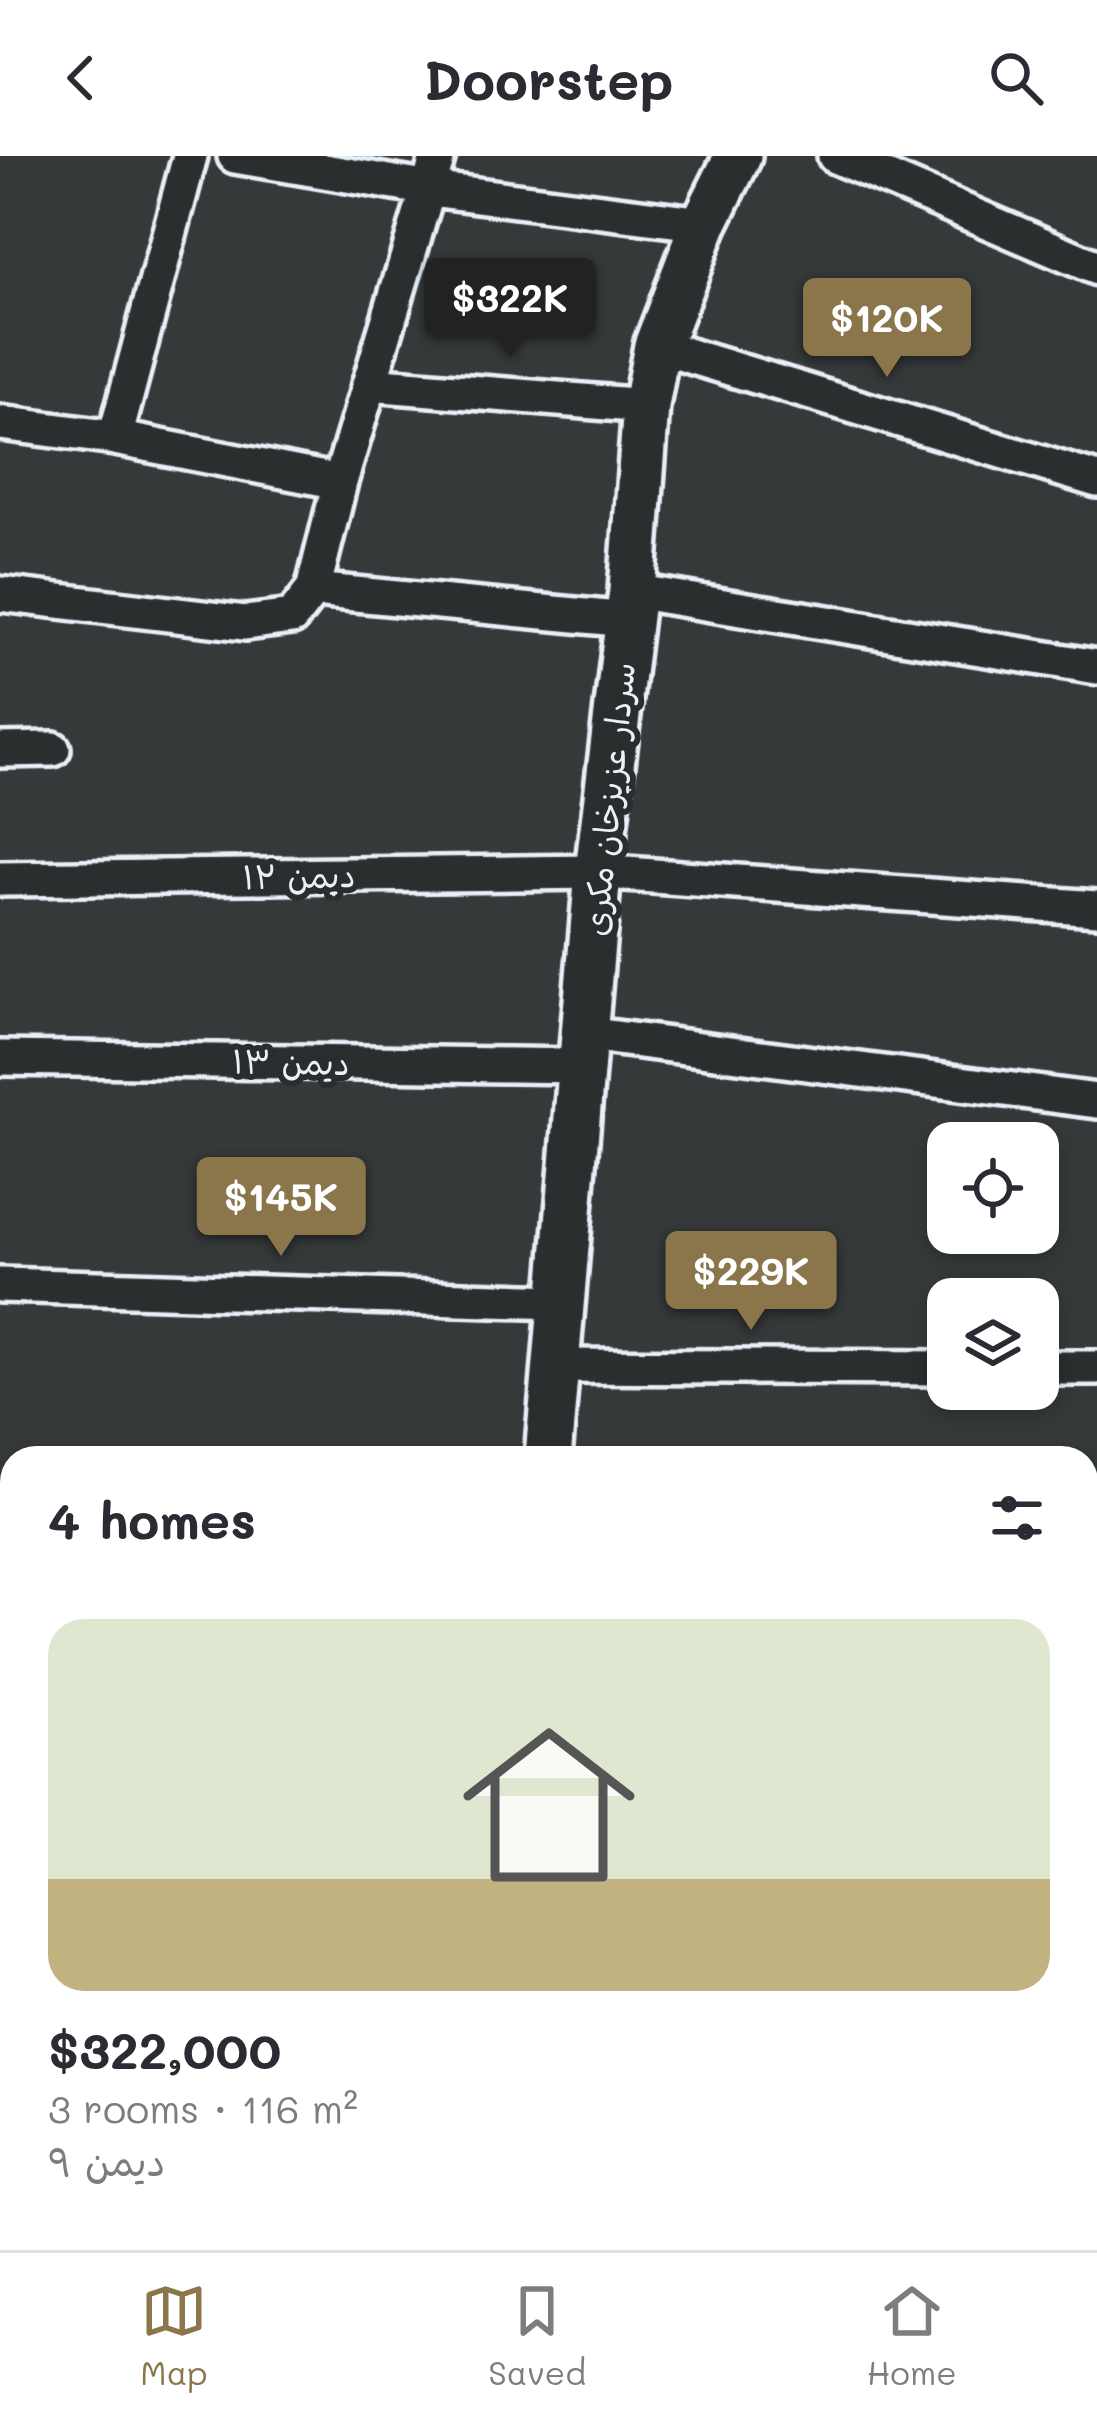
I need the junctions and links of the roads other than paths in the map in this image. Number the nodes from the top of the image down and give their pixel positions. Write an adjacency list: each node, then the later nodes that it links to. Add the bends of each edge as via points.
1 (190, 156): 12 (street)
2 (235, 156): 5 (street)
3 (738, 156): 6 (street, سردار عزیزخان مکری)
4 (835, 156): 7 (street)
5 (434, 172): 6 (street); 9 (street)
6 (704, 224): 8 (street, سردار عزیزخان مکری)
7 (1097, 268)
8 (657, 346): 10 (street, سردار عزیزخان مکری); 13 (street)
9 (369, 384): 10 (street); 14 (street)
10 (646, 406): 17 (street, سردار عزیزخان مکری)
11 (0, 423): 12 (street)
12 (115, 438): 14 (street)
13 (1097, 480)
14 (340, 482): 15 (street)
15 (313, 590): 16 (street, via 292,617 245,623); 17 (street)
16 (0, 594)
17 (630, 606): 18 (street); 21 (street, سردار عزیزخان مکری)
18 (1097, 667)
19 (53, 749): 20 (street)
20 (0, 750)
21 (598, 872): 22 (street, دیمن ۱۲); 23 (street, دیمن ۱۲); 24 (street, سردار عزیزخان مکری)
22 (0, 879)
23 (1097, 908)
24 (584, 1050): 25 (street, دیمن ۱۳); 26 (street, دیمن ۱۳); 28 (street, سردار عزیزخان مکری)
25 (0, 1058)
26 (1097, 1101)
27 (0, 1285): 28 (street)
28 (560, 1302): 29 (street, سردار عزیزخان مکری)
29 (554, 1366): 30 (street); 33 (street, سردار عزیزخان مکری)
30 (927, 1368)
31 (1059, 1368): 32 (street)
32 (1097, 1369)
33 (549, 1446)

